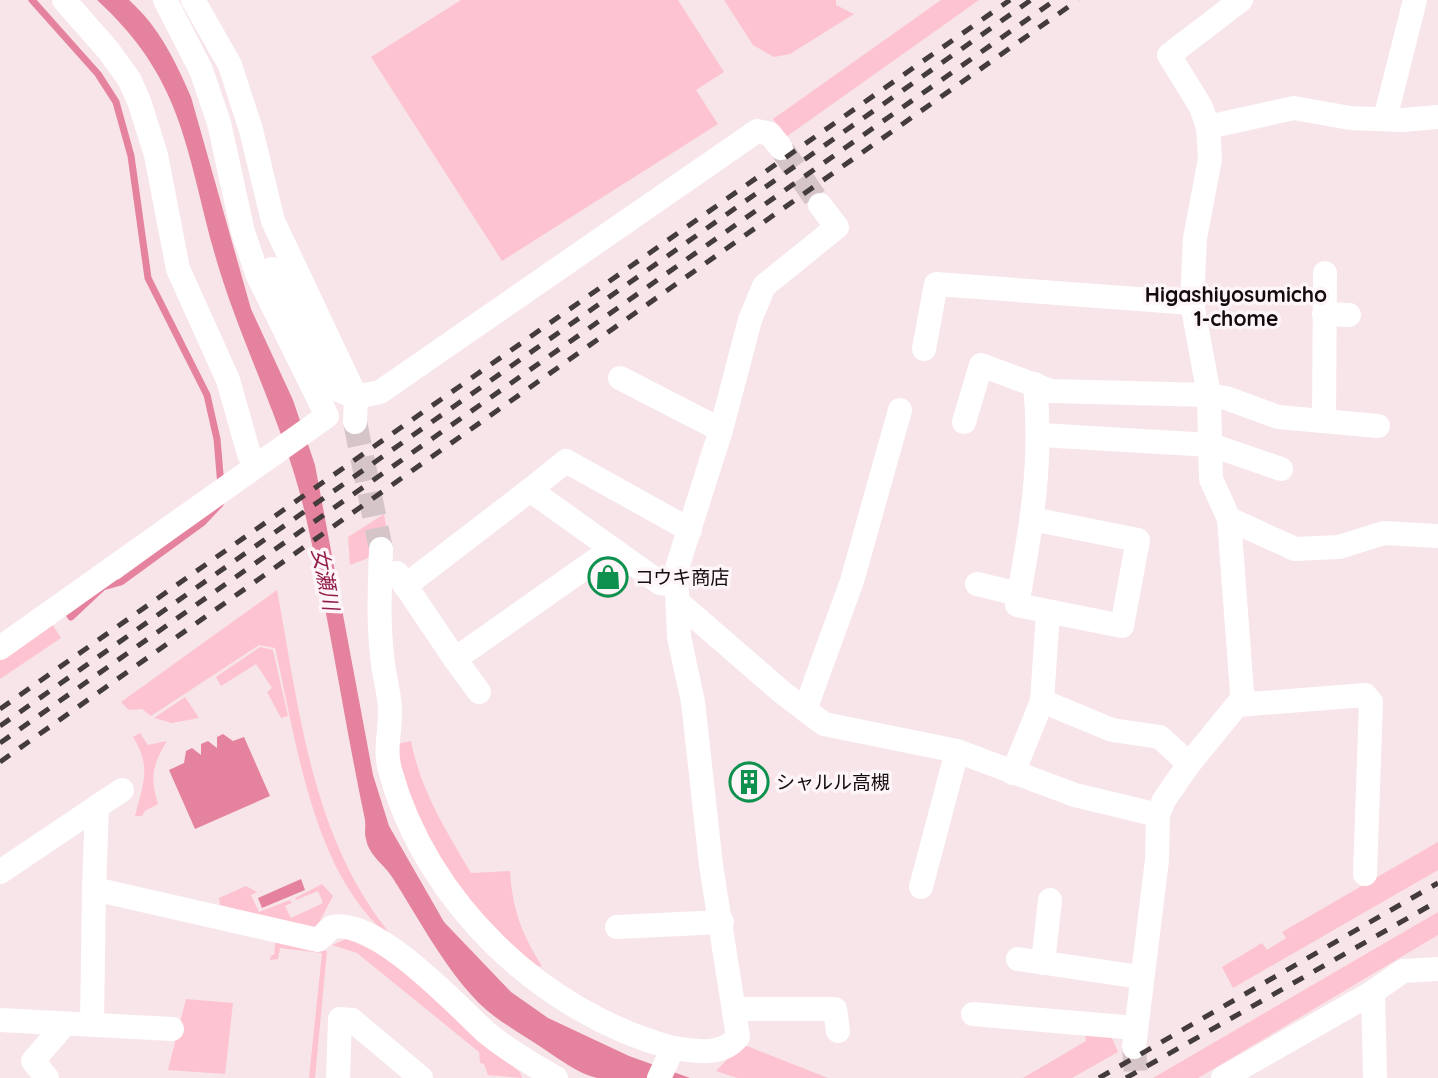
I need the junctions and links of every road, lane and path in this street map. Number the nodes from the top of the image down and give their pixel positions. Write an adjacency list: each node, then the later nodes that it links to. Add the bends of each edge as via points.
1 (64, 0): 28 (street, via 108,50 139,101 156,155 178,269 228,380)
2 (164, 0): 11 (street, via 201,70 219,123)
3 (193, 0): 19 (street, via 230,65 273,221)
4 (1241, 0): 8 (street, via 1169,55)
5 (1415, 0): 7 (street)
6 (1438, 117): 7 (street)
7 (1385, 119): 8 (street, via 1294,108)
8 (1208, 127): 13 (street, via 1210,159 1195,238)
9 (781, 148): 19 (street, via 770,134 757,131 380,392)
10 (820, 205): 25 (street, via 837,227 764,286 750,320)
11 (243, 232): 19 (street, via 271,267); 41 (street, via 258,276 327,416)
12 (1325, 273): 14 (street)
13 (1192, 303): 16 (street, via 936,284); 20 (street)
14 (1324, 314): 15 (street); 22 (street)
15 (1349, 315)
16 (923, 349)
17 (620, 378): 25 (street)
18 (1035, 384): 20 (street, via 1051,391); 23 (street, via 981,365); 26 (street)
19 (346, 393)
20 (1209, 396): 22 (street, via 1278,417); 27 (street)
21 (900, 410): 46 (street, via 852,581)
22 (1324, 420): 24 (street)
23 (964, 422)
24 (1378, 426)
25 (721, 430): 33 (street)
26 (1040, 435): 27 (street); 31 (street)
27 (1211, 445): 29 (street); 32 (street, via 1213,487)
28 (249, 454)
29 (1281, 469)
30 (530, 490): 33 (street, via 566,461); 35 (street); 37 (street)
31 (1032, 519): 39 (street); 40 (street, via 1138,540 1122,626)
32 (1229, 519): 34 (street, via 1295,549 1339,547 1384,533); 45 (street, via 1242,693)
33 (690, 530): 38 (street, via 676,571)
34 (1438, 536)
35 (610, 550): 38 (street); 42 (street)
36 (977, 584): 39 (street)
37 (405, 586): 42 (street); 72 (street, via 381,549 382,653 390,708 385,745 399,799 414,832 462,909 516,964 588,1015 640,1039)
38 (677, 594): 46 (street); 58 (street, via 679,637 693,702)
39 (1019, 594): 40 (street, via 1017,606)
40 (1048, 612): 44 (street)
41 (0, 648)
42 (455, 659): 43 (street)
43 (480, 692)
44 (1042, 701): 48 (street, via 1112,730 1160,737); 49 (street)
45 (1247, 702): 48 (street, via 1237,705); 54 (street, via 1365,695 1371,702)
46 (805, 710): 47 (street, via 824,724)
47 (957, 751): 49 (street); 55 (street)
48 (1189, 764): 52 (street)
49 (1013, 773): 52 (street, via 1075,795)
50 (122, 790): 51 (street)
51 (97, 807): 53 (street); 56 (street)
52 (1158, 815): 63 (street, via 1157,860)
53 (0, 872)
54 (1365, 874)
55 (921, 887)
56 (94, 889): 69 (street); 77 (street, via 318,940 332,927 352,926 432,978 490,1035)
57 (1050, 900): 61 (street)
58 (722, 922): 59 (street); 65 (street)
59 (617, 927)
60 (1018, 958): 61 (street)
61 (1043, 962): 63 (street)
62 (1438, 970): 64 (street, via 1403,971)
63 (1140, 977): 66 (street, via 1135,1037)
64 (1373, 992): 73 (street); 79 (street)
65 (736, 1009): 71 (street, via 835,1009); 72 (street, via 738,1037 729,1047)
66 (973, 1014)
67 (0, 1020): 68 (street)
68 (65, 1024): 69 (street); 74 (street, via 33,1061)
69 (92, 1025): 70 (street)
70 (172, 1029)
71 (838, 1031)
72 (666, 1061)
73 (1251, 1070): 78 (street)
74 (47, 1078)
75 (338, 1078): 76 (street, via 340,1019 352,1020)
76 (421, 1078)
77 (556, 1078)
78 (1223, 1078)
79 (1375, 1078)

